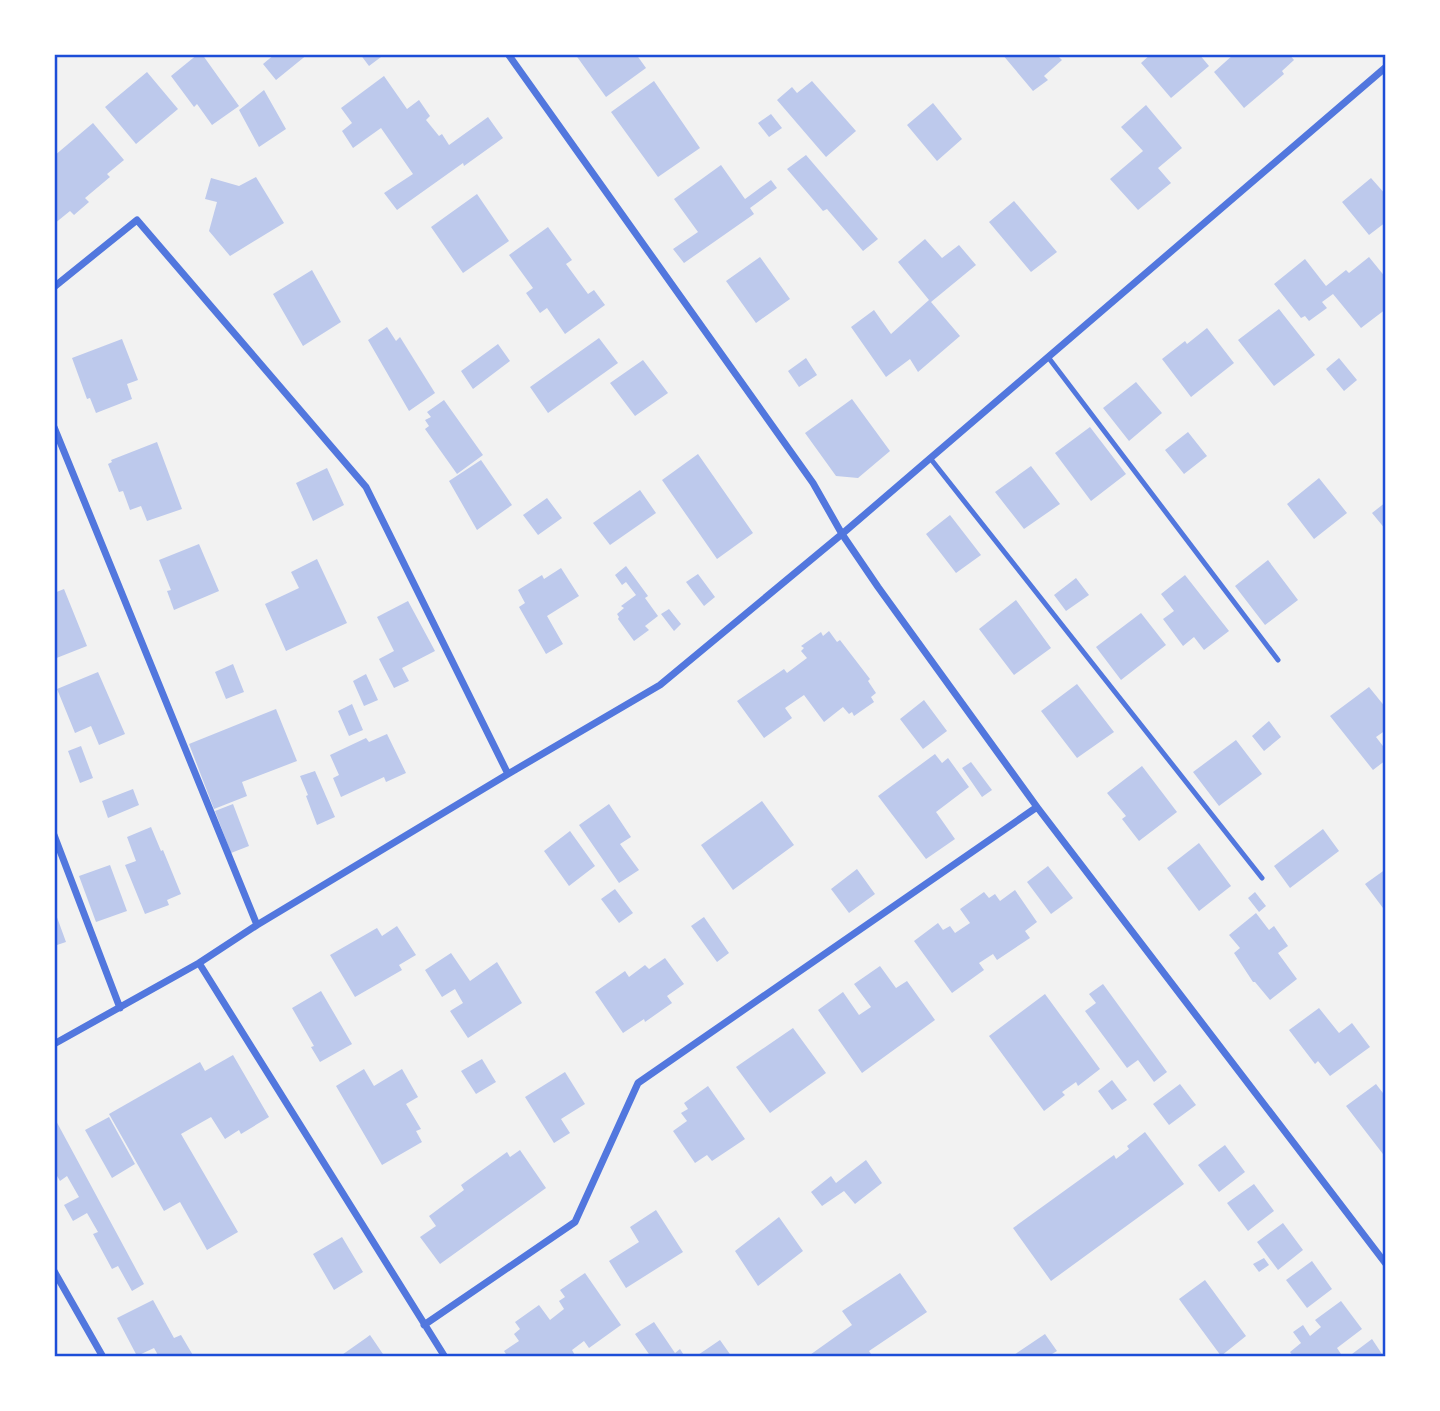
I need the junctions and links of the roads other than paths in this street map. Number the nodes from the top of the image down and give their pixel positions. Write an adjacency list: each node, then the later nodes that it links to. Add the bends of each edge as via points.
1 (508, 54): 7 (street, via 813,482)
2 (1386, 67): 4 (street)
3 (54, 287): 9 (street, via 137,220 366,487)
4 (1048, 357): 6 (street); 8 (lane)
5 (54, 426): 13 (street)
6 (930, 458): 7 (street); 12 (lane)
7 (842, 534): 9 (street, via 660,685); 10 (street)
8 (1278, 660)
9 (508, 774): 13 (street)
10 (1037, 807): 17 (street); 19 (street, via 638,1083 575,1222)
11 (54, 835): 15 (street)
12 (1262, 878)
13 (257, 925): 14 (street)
14 (199, 963): 15 (street); 19 (street)
15 (120, 1008): 16 (street)
16 (54, 1044)
17 (1386, 1264)
18 (54, 1271): 20 (street)
19 (425, 1325): 21 (street)
20 (103, 1357)
21 (445, 1357)

